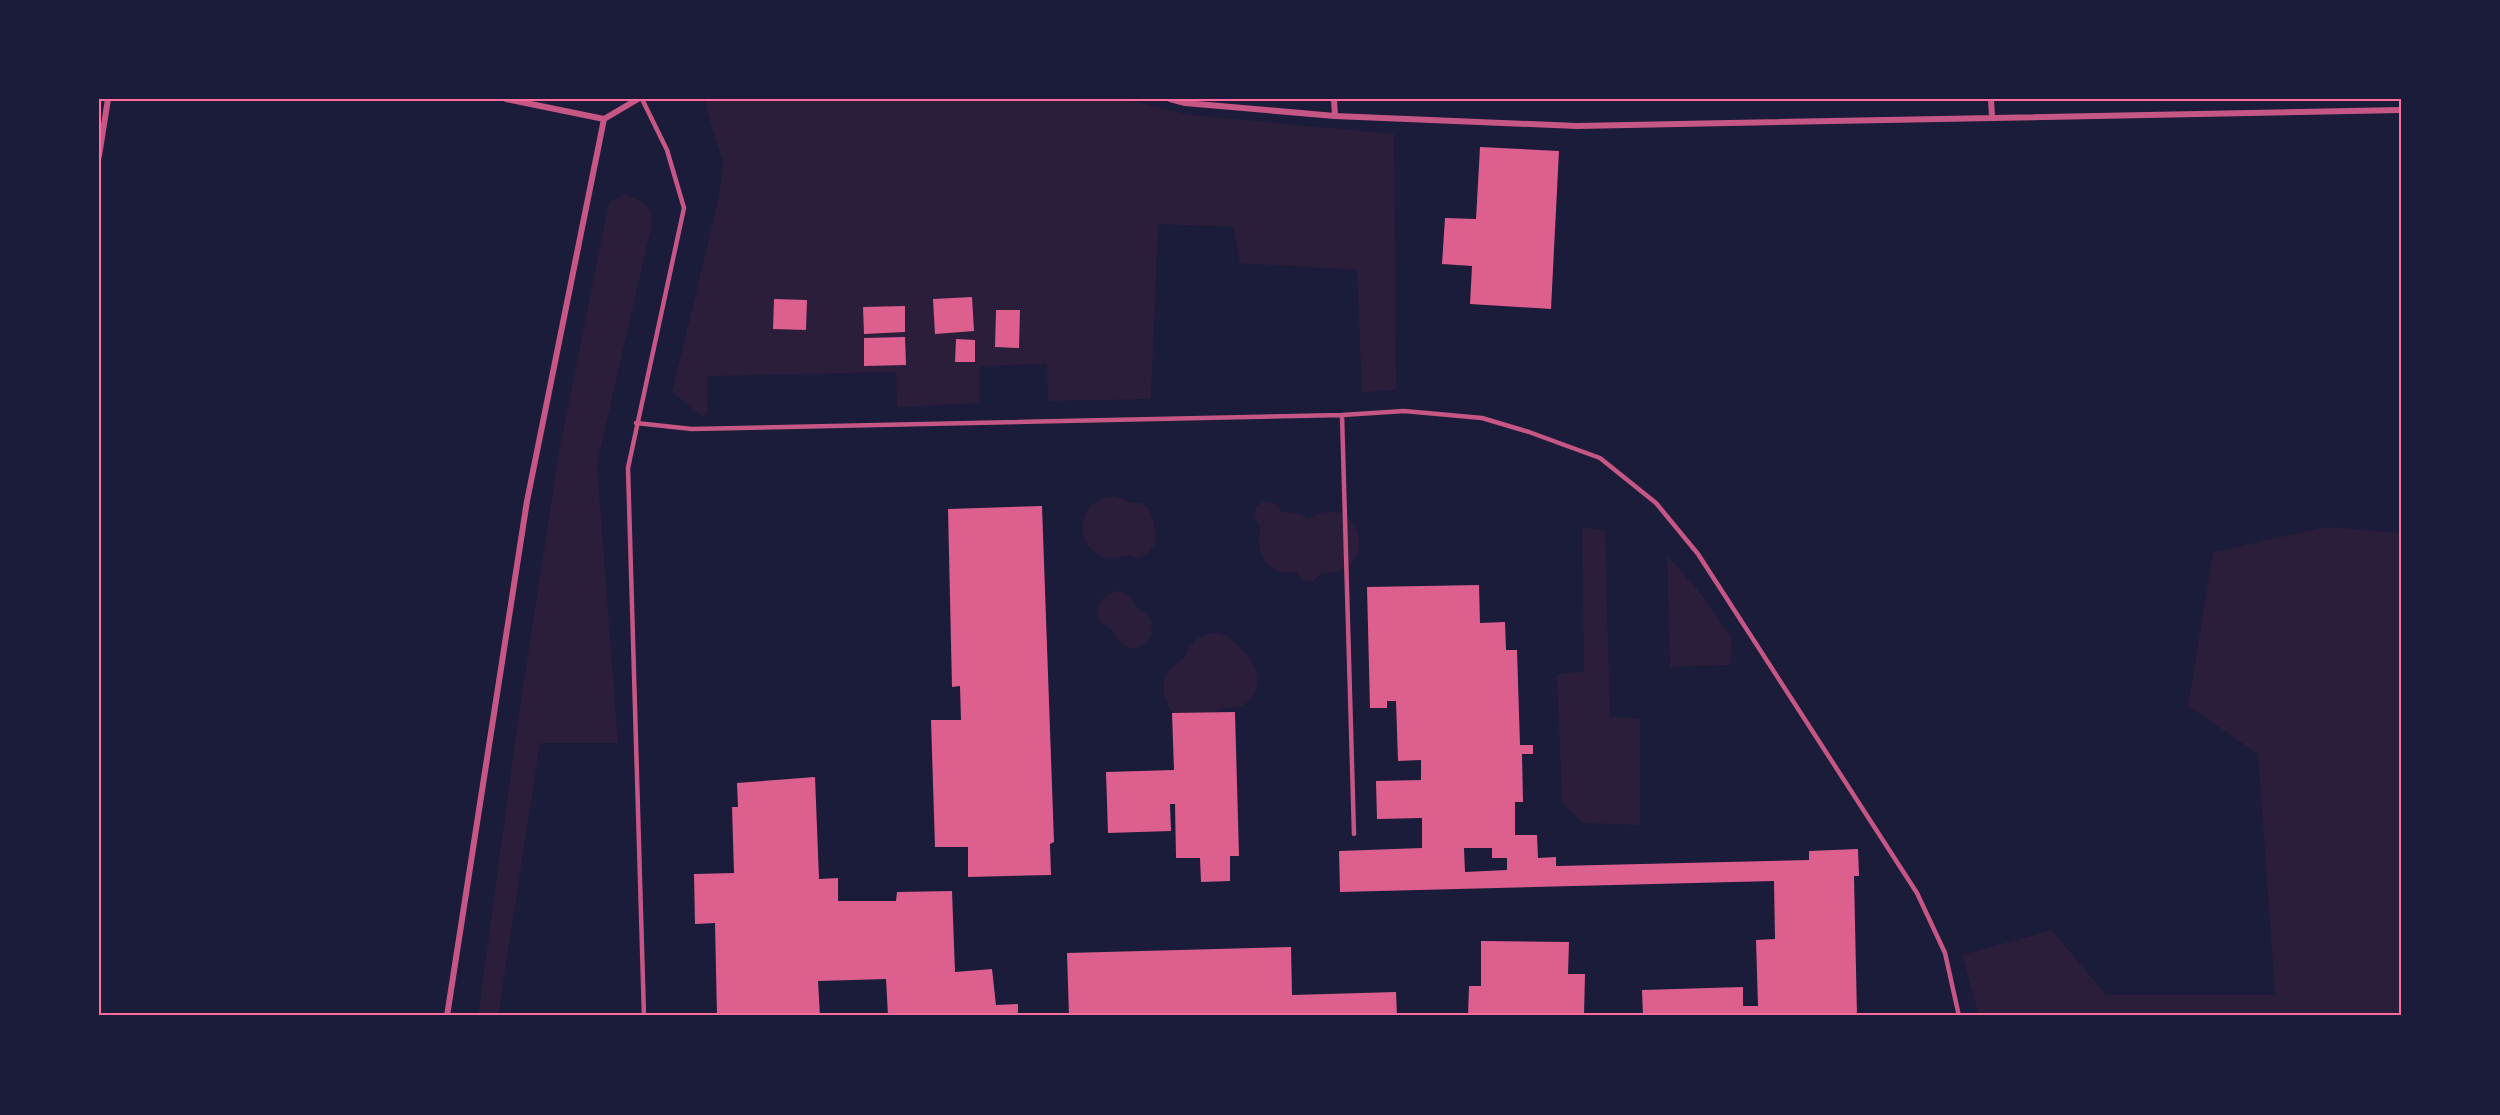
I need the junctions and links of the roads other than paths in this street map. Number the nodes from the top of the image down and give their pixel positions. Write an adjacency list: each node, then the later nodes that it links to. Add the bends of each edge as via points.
1 (108, 99): 11 (street)
2 (506, 99): 10 (street)
3 (640, 99): 10 (street); 13 (lane, via 667,150 684,208)
4 (1170, 99): 8 (street)
5 (1334, 99): 8 (street)
6 (1991, 99): 9 (street)
7 (2401, 110): 9 (street)
8 (1335, 116): 9 (street, via 1577,126)
9 (1992, 117)
10 (604, 119): 15 (street, via 527,501)
11 (99, 156)
12 (1342, 415): 13 (lane, via 692,429); 14 (lane); 17 (lane, via 1404,411 1482,418 1600,458 1656,503 1698,554 1917,893 1945,952)
13 (636, 423): 16 (lane, via 628,468)
14 (1354, 834)
15 (447, 1016)
16 (644, 1016)
17 (1959, 1016)

